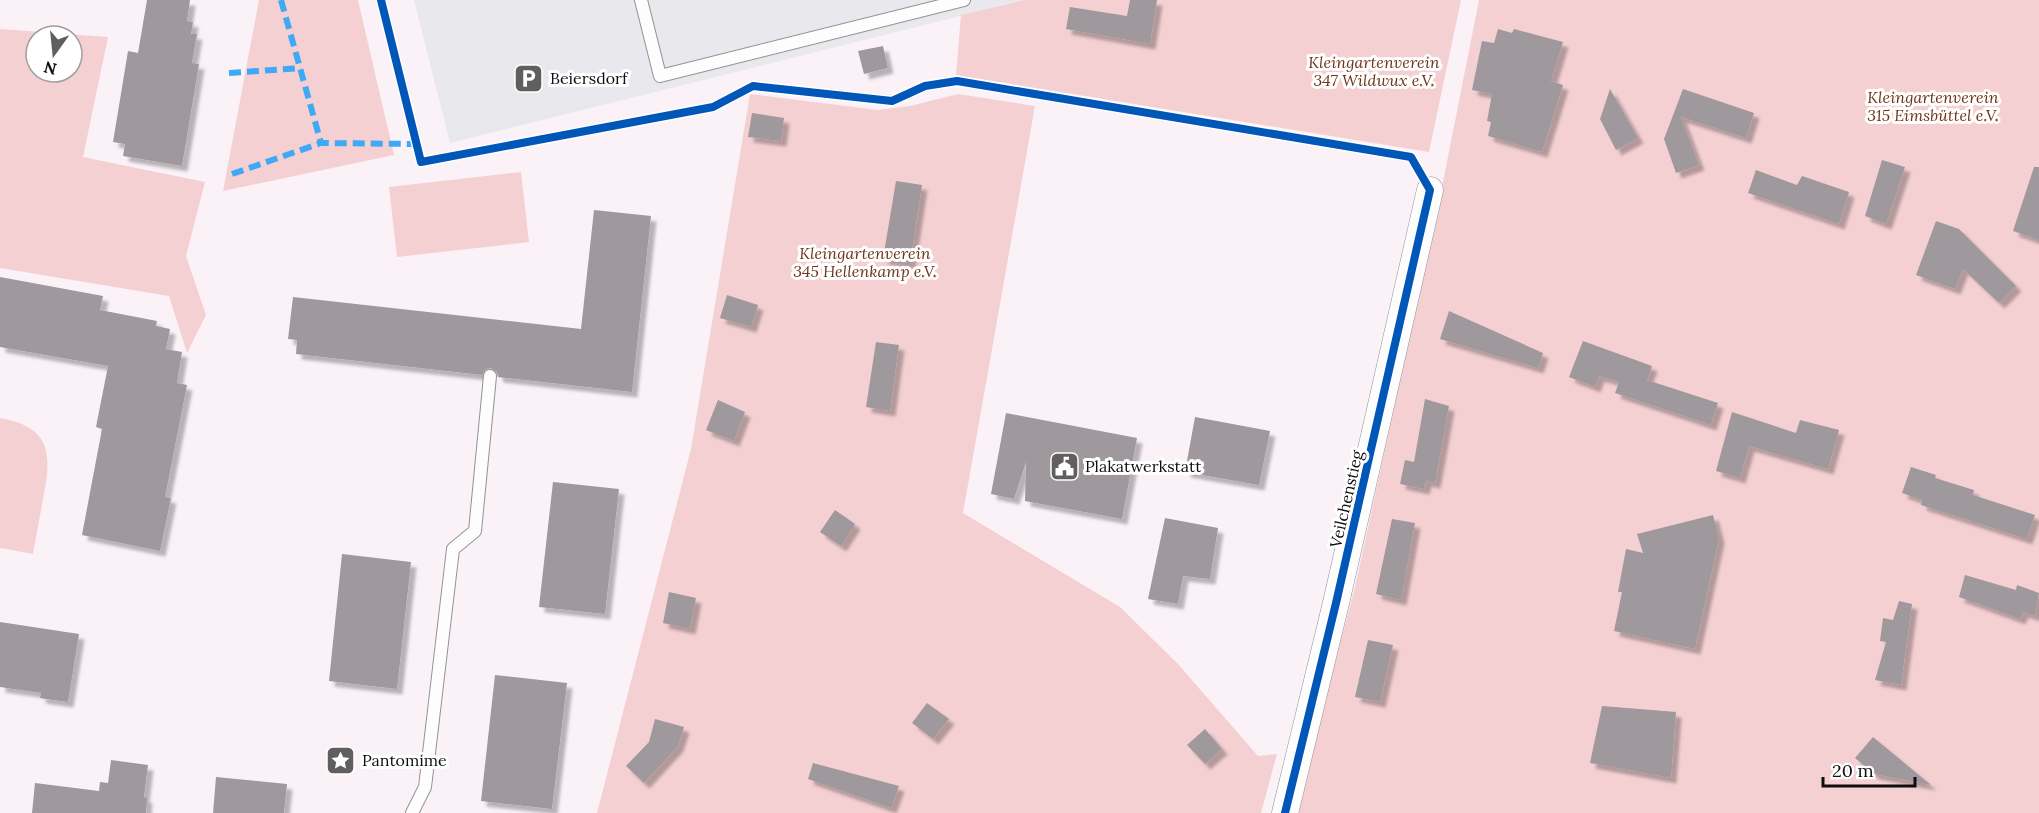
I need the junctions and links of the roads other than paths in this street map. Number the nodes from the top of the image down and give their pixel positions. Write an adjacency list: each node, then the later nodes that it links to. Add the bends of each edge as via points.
1 (641, 0): 3 (lane, via 660,76)
2 (964, 0): 3 (lane)
3 (917, 6)
4 (1430, 190): 7 (street, Veilchenstieg)
5 (490, 376): 6 (lane, via 475,531 453,549 425,788)
6 (412, 813)
7 (1284, 813)

